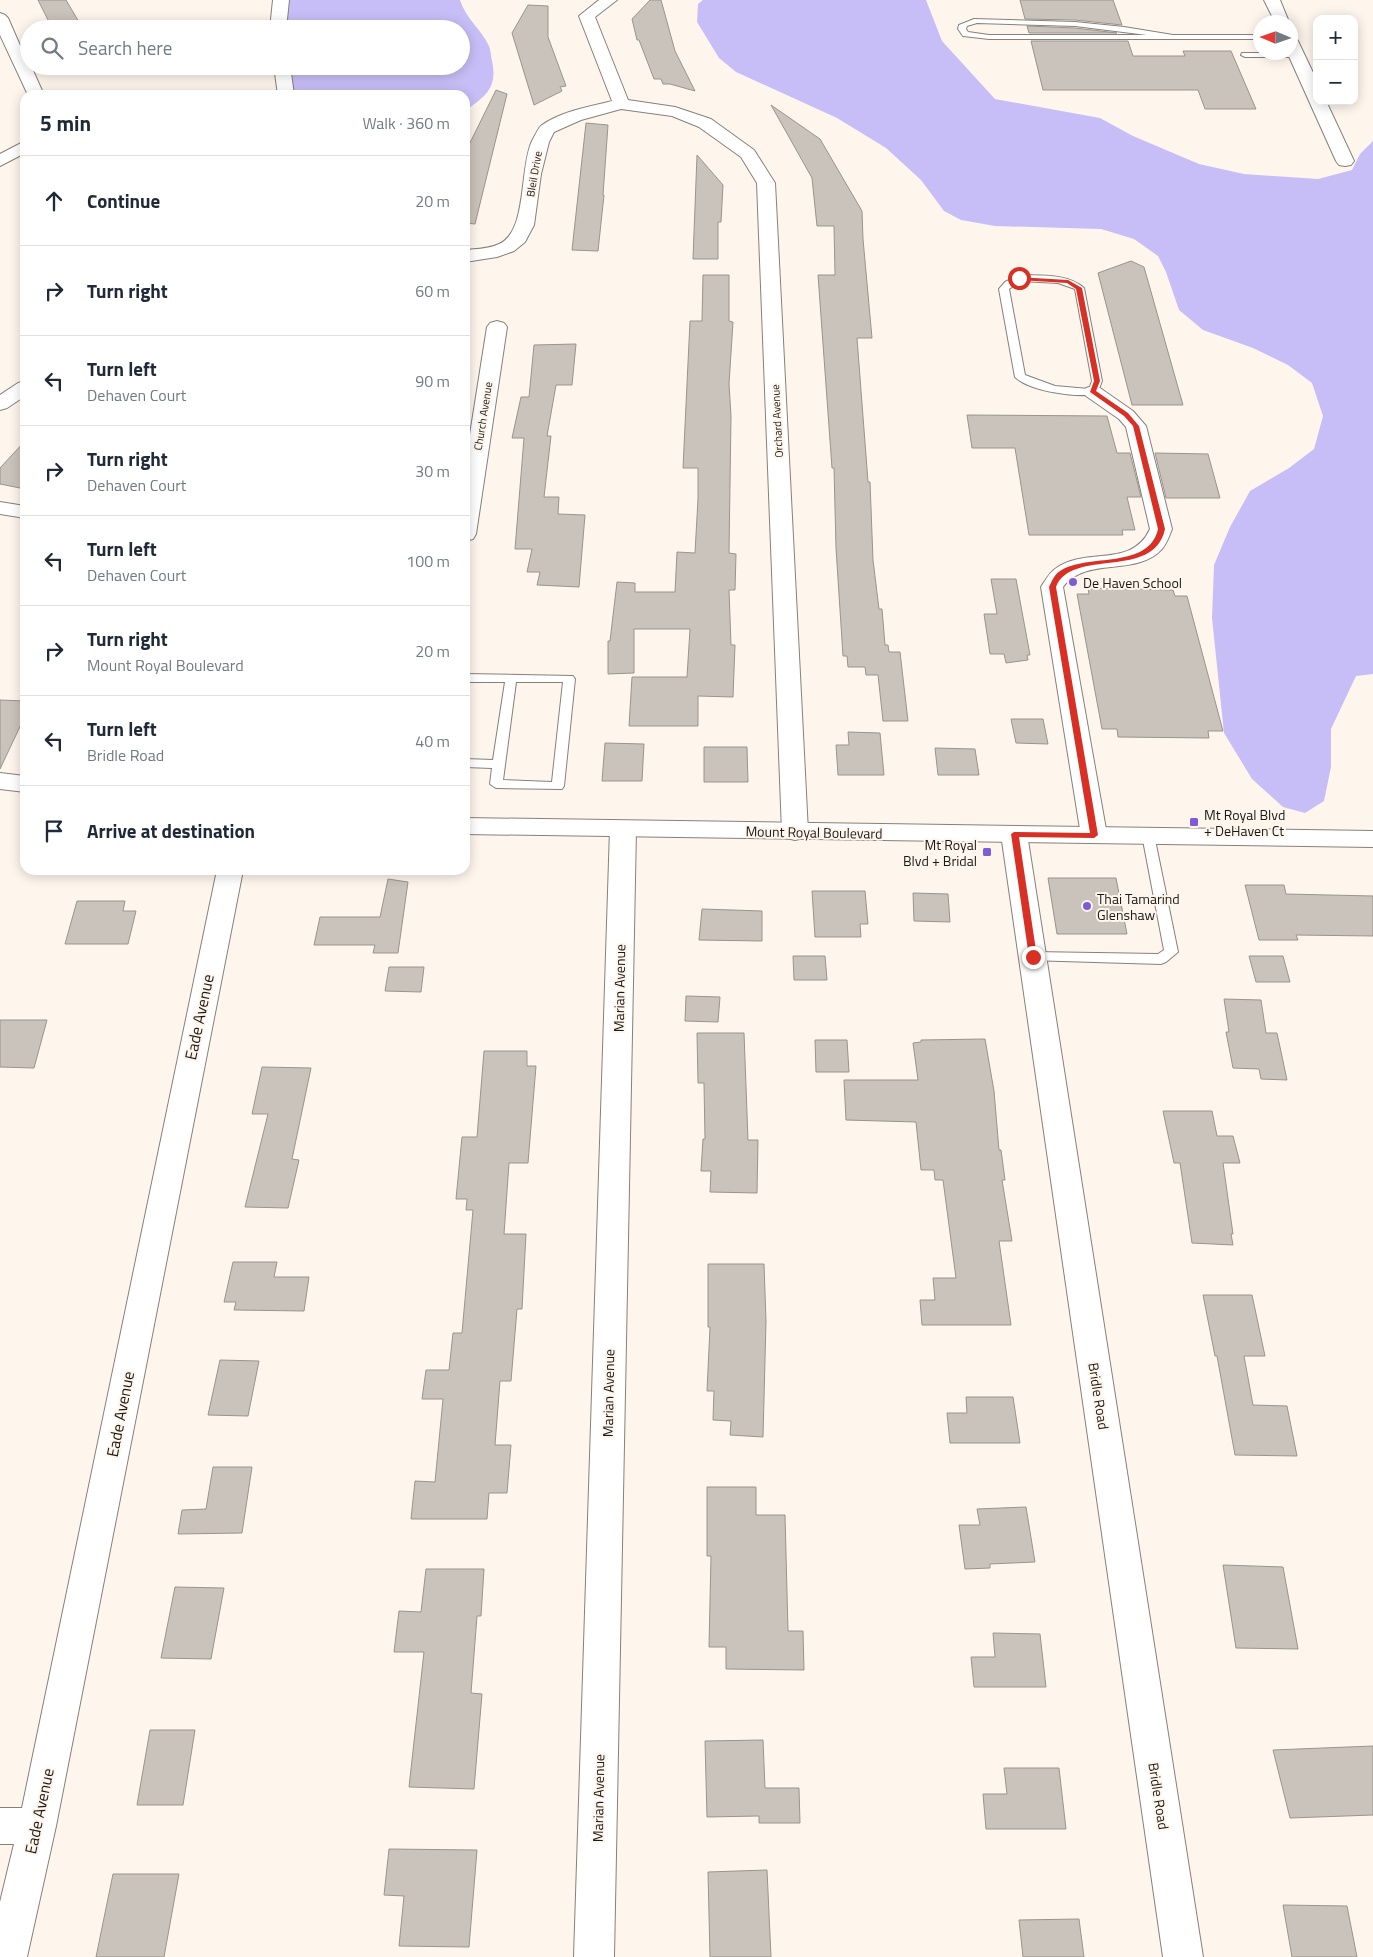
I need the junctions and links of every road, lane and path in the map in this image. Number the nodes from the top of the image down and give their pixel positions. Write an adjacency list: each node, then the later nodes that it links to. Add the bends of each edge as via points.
1 (281, 0): 6 (street)
2 (609, 0): 18 (street, via 587,16)
3 (1272, 0): 4 (street)
4 (1279, 15)
5 (0, 18): 12 (street)
6 (279, 20)
7 (1173, 37): 7 (lane, via 973,36 962,29 966,23 977,22 1058,22); 8 (lane)
8 (1253, 37)
9 (1253, 54): 10 (lane)
10 (1245, 55)
11 (1298, 57): 17 (street)
12 (20, 61)
13 (27, 75): 15 (street)
14 (283, 75): 16 (street)
15 (34, 90)
16 (285, 90)
17 (1313, 91)
18 (621, 104): 23 (street, Bleil Drive, via 575,116 547,129 536,153 526,226 520,237 510,246 493,253); 39 (street, Orchard Avenue, via 675,112 705,123 748,154 766,183)
19 (1319, 105): 22 (street)
20 (20, 149): 21 (street)
21 (0, 161)
22 (1345, 161)
23 (470, 255)
24 (497, 328): 28 (street, Church Avenue)
25 (20, 390): 27 (street)
26 (1093, 392): 26 (lane, via 1097,381 1079,288 1056,280 1019,278 1008,284 1004,289 1020,377 1039,386 1070,392); 41 (street, via 1126,414 1136,426 1161,529 1160,537 1151,549 1127,558 1074,567 1062,572 1052,587)
27 (0, 404)
28 (470, 501)
29 (0, 508): 30 (street)
30 (20, 511)
31 (470, 678): 32 (lane)
32 (511, 678): 34 (lane); 34 (lane, via 569,679 558,786 496,784)
33 (470, 763): 34 (lane)
34 (499, 764)
35 (0, 781): 36 (street)
36 (20, 783)
37 (470, 826): 38 (street, Mount Royal Boulevard)
38 (623, 829): 39 (street, Mount Royal Boulevard); 49 (street, Marian Avenue)
39 (795, 832): 40 (street, Mount Royal Boulevard)
40 (1014, 834): 41 (street, Mount Royal Boulevard); 45 (street, Bridle Road)
41 (1094, 835): 42 (street, Mount Royal Boulevard)
42 (1148, 835): 43 (street, Mount Royal Boulevard); 45 (lane, via 1171,952 1161,958)
43 (1373, 839)
44 (229, 875): 47 (street, Eade Avenue)
45 (1033, 957): 50 (street, Bridle Road)
46 (0, 1826): 47 (street)
47 (37, 1826): 48 (street, Eade Avenue)
48 (7, 1957)
49 (594, 1957)
50 (1184, 1957)

